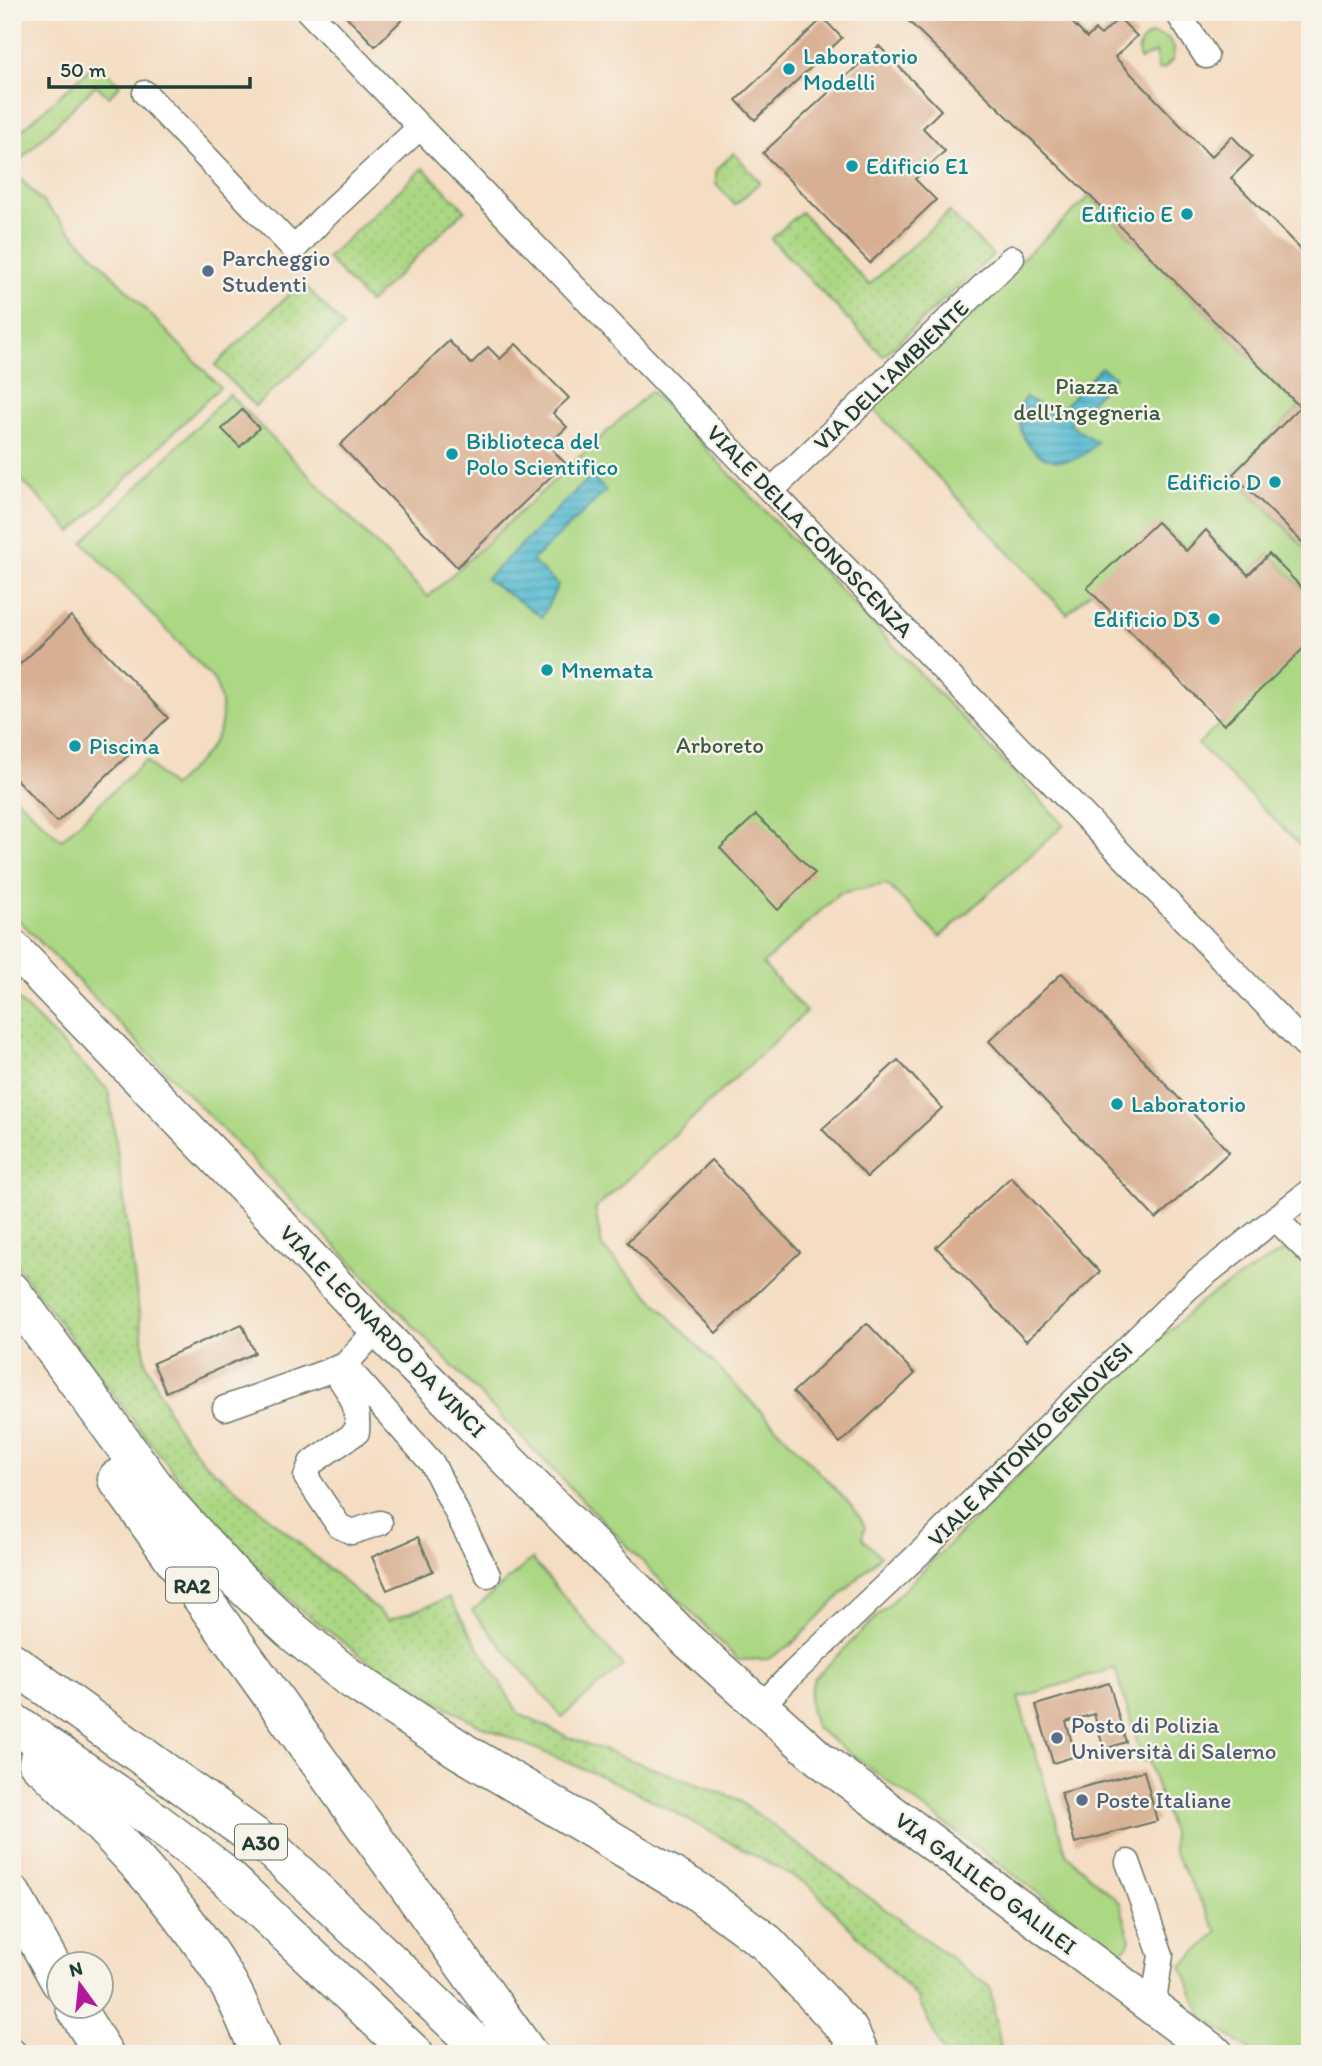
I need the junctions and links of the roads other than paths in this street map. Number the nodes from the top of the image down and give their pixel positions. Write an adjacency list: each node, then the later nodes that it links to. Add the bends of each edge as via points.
1 (309, 12): 5 (street, VIALE DELLA CONOSCENZA)
2 (1177, 12): 3 (street)
3 (1206, 56)
4 (145, 93): 5 (street, via 294,249)
5 (421, 127): 7 (street, VIALE DELLA CONOSCENZA)
6 (1012, 258): 7 (street, VIA DELL'AMBIENTE)
7 (771, 491): 9 (street, VIALE DELLA CONOSCENZA)
8 (12, 947): 14 (street, VIALE LEONARDO DA VINCI)
9 (1310, 1050)
10 (1310, 1191): 11 (street, VIALE ANTONIO GENOVESI)
11 (1275, 1218): 12 (street); 21 (street, VIALE ANTONIO GENOVESI, via 1189,1287)
12 (1310, 1253)
13 (12, 1292): 36 (highway, via 165,1501 233,1576 291,1630 347,1676 463,1752 707,1898 767,1943 849,2031)
14 (377, 1329): 16 (street); 21 (street, VIALE LEONARDO DA VINCI, via 687,1640)
15 (12, 1332): 35 (highway, RA2)
16 (339, 1367): 17 (street); 18 (street, via 354,1399 356,1432 311,1463 306,1477 339,1526 352,1532); 19 (street, via 432,1463)
17 (225, 1408)
18 (380, 1523)
19 (488, 1575)
20 (12, 1662): 34 (highway, A30, via 274,1851)
21 (760, 1707): 27 (street, VIA GALILEO GALILEI, via 820,1759)
22 (12, 1722): 33 (highway, A30, via 218,1869)
23 (12, 1747): 32 (highway, via 45,1768 116,1839 185,1921 229,1986)
24 (1128, 1862): 27 (street, via 1161,1955)
25 (12, 1895): 26 (highway)
26 (46, 1956)
27 (1153, 2008): 37 (street, VIA GALILEO GALILEI)
28 (84, 2021): 31 (highway)
29 (12, 2050): 30 (street)
30 (16, 2054)
31 (104, 2054)
32 (261, 2054)
33 (414, 2054)
34 (484, 2054)
35 (528, 2054)
36 (860, 2054)
37 (1216, 2054)

